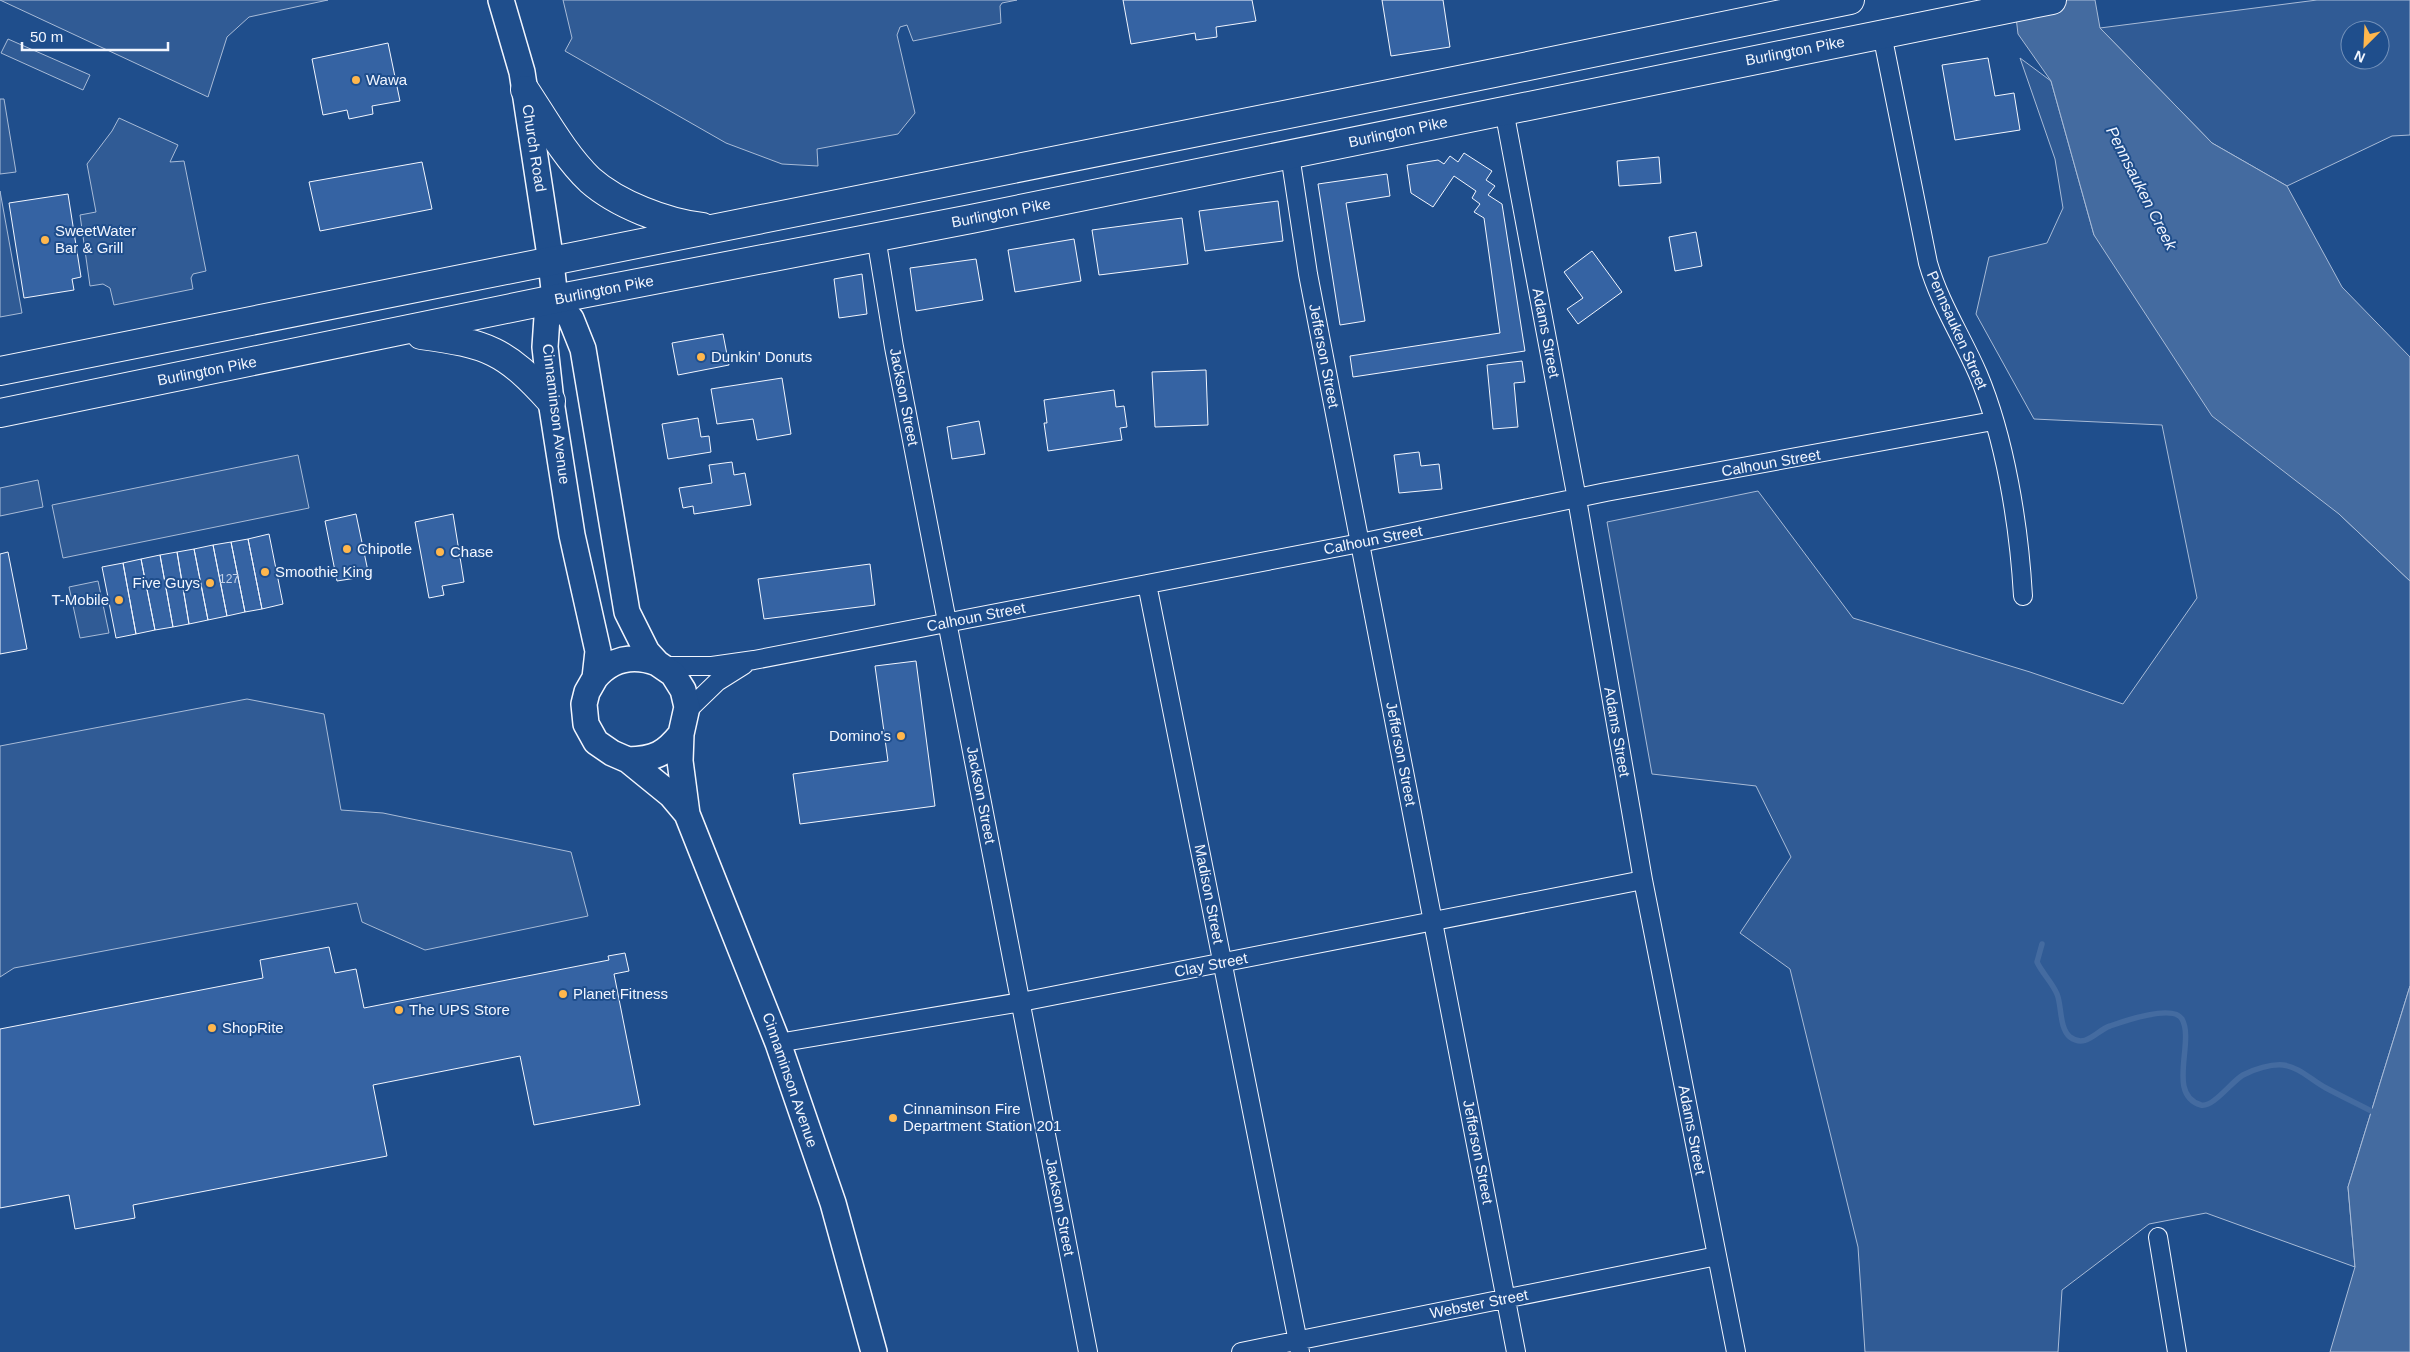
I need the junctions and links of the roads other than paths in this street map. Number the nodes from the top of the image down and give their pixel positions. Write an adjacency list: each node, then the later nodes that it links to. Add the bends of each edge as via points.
1 (501, 0): 5 (main road, Church Road)
2 (1850, 0): 8 (highway)
3 (2052, 0): 4 (highway, Burlington Pike)
4 (1882, 34): 6 (highway, Burlington Pike); 16 (street, Pennsauken Street, via 1936,291 1978,374)
5 (525, 90): 8 (highway, via 574,163 591,181 653,214 680,224); 10 (main road, Church Road)
6 (1504, 110): 7 (highway, Burlington Pike); 17 (street, Adams Street)
7 (1290, 155): 9 (highway, Burlington Pike); 18 (street, Jefferson Street, via 1308,274)
8 (716, 228): 10 (highway)
9 (876, 237): 11 (highway, Burlington Pike); 21 (street, Jackson Street)
10 (551, 262): 11 (main road, Church Road); 13 (highway)
11 (555, 299): 12 (highway, Burlington Pike); 14 (main road, Cinnaminson Avenue, via 548,317 545,347); 23 (main road, Cinnaminson Avenue, via 570,319 583,349 627,612 642,645)
12 (400, 333): 14 (highway, via 465,341 492,350 516,365); 15 (highway, Burlington Pike)
13 (0, 371)
14 (551, 401): 24 (main road, Cinnaminson Avenue, via 572,535 598,651)
15 (0, 413)
16 (1993, 421): 17 (street, Calhoun Street); 20 (street, Pennsauken Street, via 2016,521)
17 (1577, 499): 18 (street, Calhoun Street); 28 (street, Adams Street)
18 (1360, 543): 19 (street, Calhoun Street); 29 (street, Jefferson Street)
19 (1147, 584): 21 (street, Calhoun Street); 30 (street, Madison Street)
20 (2023, 596)
21 (947, 622): 22 (street, Calhoun Street); 31 (street, Jackson Street)
22 (754, 660): 23 (street, Calhoun Street, via 712,666); 25 (street, Calhoun Street, via 717,682)
23 (660, 664): 24 (main road, Calhoun Street, via 642,659 622,660 608,666); 25 (main road, Cinnaminson Avenue, via 679,681 685,698)
24 (595, 678): 26 (main road, Cinnaminson Avenue, via 584,704 589,731 596,742)
25 (684, 723): 26 (main road, Calhoun Street, via 672,746 660,754 646,760); 27 (main road, Cinnaminson Avenue, via 682,785)
26 (628, 760): 27 (main road, Cinnaminson Avenue, via 671,795)
27 (687, 814): 32 (main road, Cinnaminson Avenue)
28 (1643, 880): 29 (street, Clay Street); 34 (street, Adams Street)
29 (1433, 921): 30 (street, Clay Street); 35 (street, Jefferson Street)
30 (1223, 962): 31 (street, Clay Street); 36 (street, Madison Street)
31 (1020, 1002): 32 (street, Clay Street); 38 (street, Jackson Street)
32 (778, 1043): 37 (main road, Cinnaminson Avenue, via 833,1203)
33 (2158, 1237): 42 (street)
34 (1717, 1256): 35 (street, Webster Street); 41 (street, Adams Street)
35 (1506, 1298): 36 (street, Webster Street); 40 (street, Jefferson Street)
36 (1299, 1346): 39 (street, Webster Street)
37 (874, 1352)
38 (1088, 1352)
39 (1241, 1352)
40 (1516, 1352)
41 (1736, 1352)
42 (2177, 1352)

